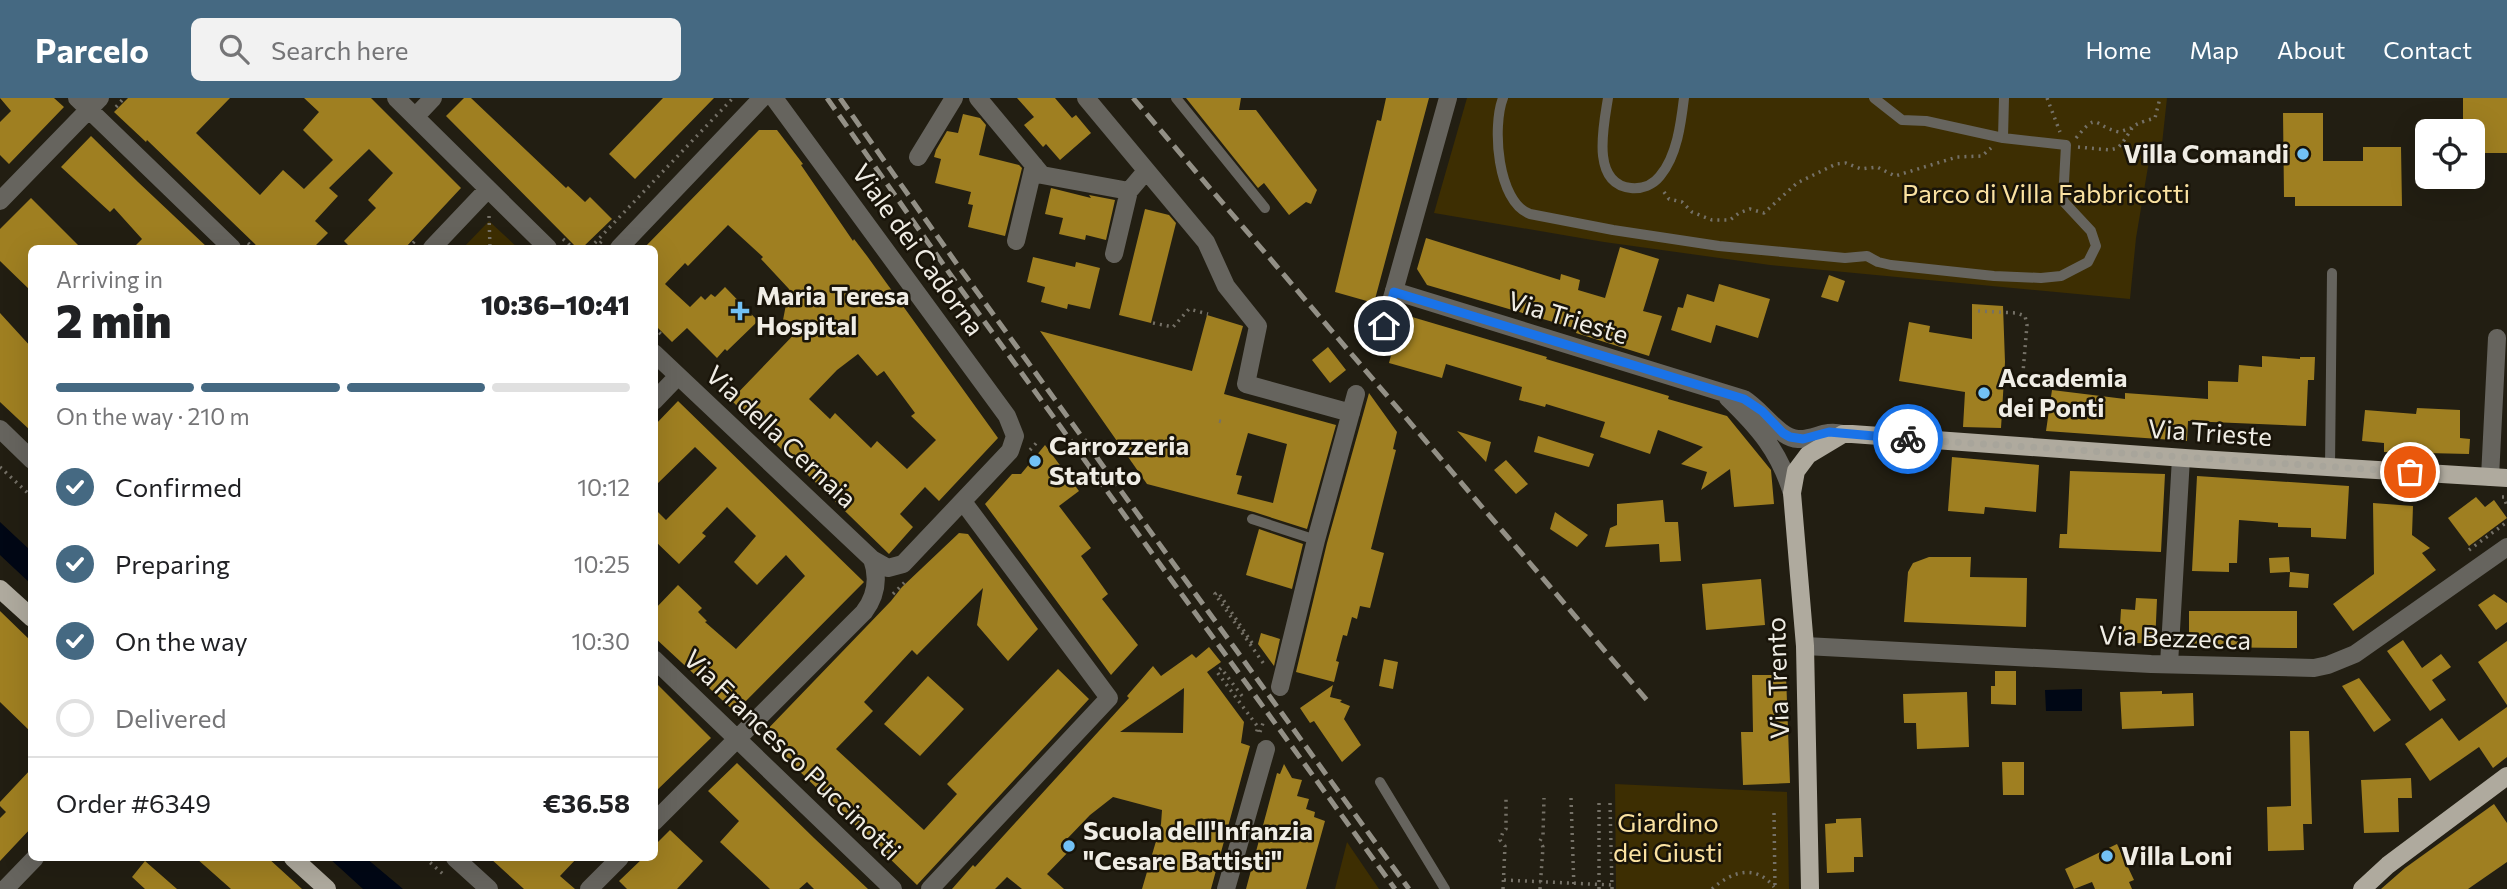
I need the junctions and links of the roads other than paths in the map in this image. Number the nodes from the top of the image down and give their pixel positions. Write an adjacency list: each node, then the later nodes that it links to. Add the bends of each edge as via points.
1 (396, 98): 16 (street)
2 (433, 98): 16 (street)
3 (762, 98): 29 (street)
4 (774, 98): 48 (street, Viale dei Cadorna, via 1007,416 1015,436 1010,451)
5 (954, 98): 18 (street)
6 (978, 98): 19 (street)
7 (1086, 98): 20 (street)
8 (1176, 98): 24 (lane)
9 (1448, 98): 32 (street)
10 (1503, 98): 17 (lane, via 1497,128 1499,157 1513,200 1530,214 1719,246 1867,256 1891,265 1994,276 2052,278 2075,270 2092,256 2096,246 2094,235 2063,201 2064,144)
11 (1608, 98): 12 (lane, via 1602,153 1610,175 1628,188 1645,187 1664,171)
12 (1684, 98)
13 (1874, 98): 17 (lane, via 1902,120)
14 (2004, 98): 17 (lane)
15 (95, 103): 23 (street); 26 (street)
16 (415, 117): 21 (street)
17 (2003, 138)
18 (918, 157)
19 (1034, 165): 22 (street, via 1042,175); 25 (street)
20 (1146, 171): 22 (street); 40 (street, via 1206,242 1226,286 1258,326 1246,384)
21 (488, 190): 27 (street); 28 (street)
22 (1129, 191): 30 (street)
23 (0, 201)
24 (1265, 208)
25 (1016, 242)
26 (229, 245)
27 (435, 245)
28 (545, 245)
29 (622, 245)
30 (1114, 254)
31 (2332, 274): 45 (lane)
32 (1394, 292): 33 (street); 38 (street, Via Trieste)
33 (1380, 338)
34 (2497, 338): 46 (street, Via Trieste)
35 (658, 357): 36 (street, Via della Cernaia)
36 (678, 376): 39 (street); 52 (street, Via della Cernaia)
37 (1356, 394): 40 (street)
38 (1726, 395): 42 (street, Via Trieste, via 1755,406 1790,437); 47 (street, Via Trieste, via 1777,454)
39 (658, 397)
40 (1351, 414): 50 (street)
41 (0, 429): 43 (street)
42 (1843, 434): 44 (main road, Via Trieste); 47 (main road, Via Trento, via 1812,451 1798,466)
43 (28, 456)
44 (2181, 458): 45 (main road, Via Trieste); 57 (street)
45 (2330, 467): 46 (main road, Via Trieste)
46 (2498, 477)
47 (1792, 493): 55 (main road, Via Trento)
48 (964, 503): 52 (street, via 903,564 888,568); 73 (street, via 1108,698)
49 (1252, 519): 50 (lane)
50 (1316, 540): 58 (street)
51 (2507, 547): 57 (street, Via Bezzecca, via 2356,654 2328,665 2300,669)
52 (872, 559): 59 (street, via 876,582 866,609)
53 (0, 589): 54 (main road)
54 (28, 614)
55 (1805, 646): 57 (street, Via Bezzecca); 76 (main road, Via Trento)
56 (658, 663): 59 (street, Via Francesco Puccinotti)
57 (2169, 664)
58 (1280, 687)
59 (736, 738): 63 (street); 72 (street, Via Francesco Puccinotti)
60 (1260, 746): 74 (street)
61 (2507, 776): 77 (main road)
62 (1380, 782): 75 (lane)
63 (658, 818)
64 (33, 861): 68 (street)
65 (296, 861): 69 (main road)
66 (458, 861): 70 (street)
67 (617, 861): 71 (street)
68 (5, 889)
69 (327, 889)
70 (489, 889)
71 (589, 889)
72 (893, 889)
73 (930, 889)
74 (1226, 889)
75 (1445, 889)
76 (1810, 889)
77 (2362, 889)

